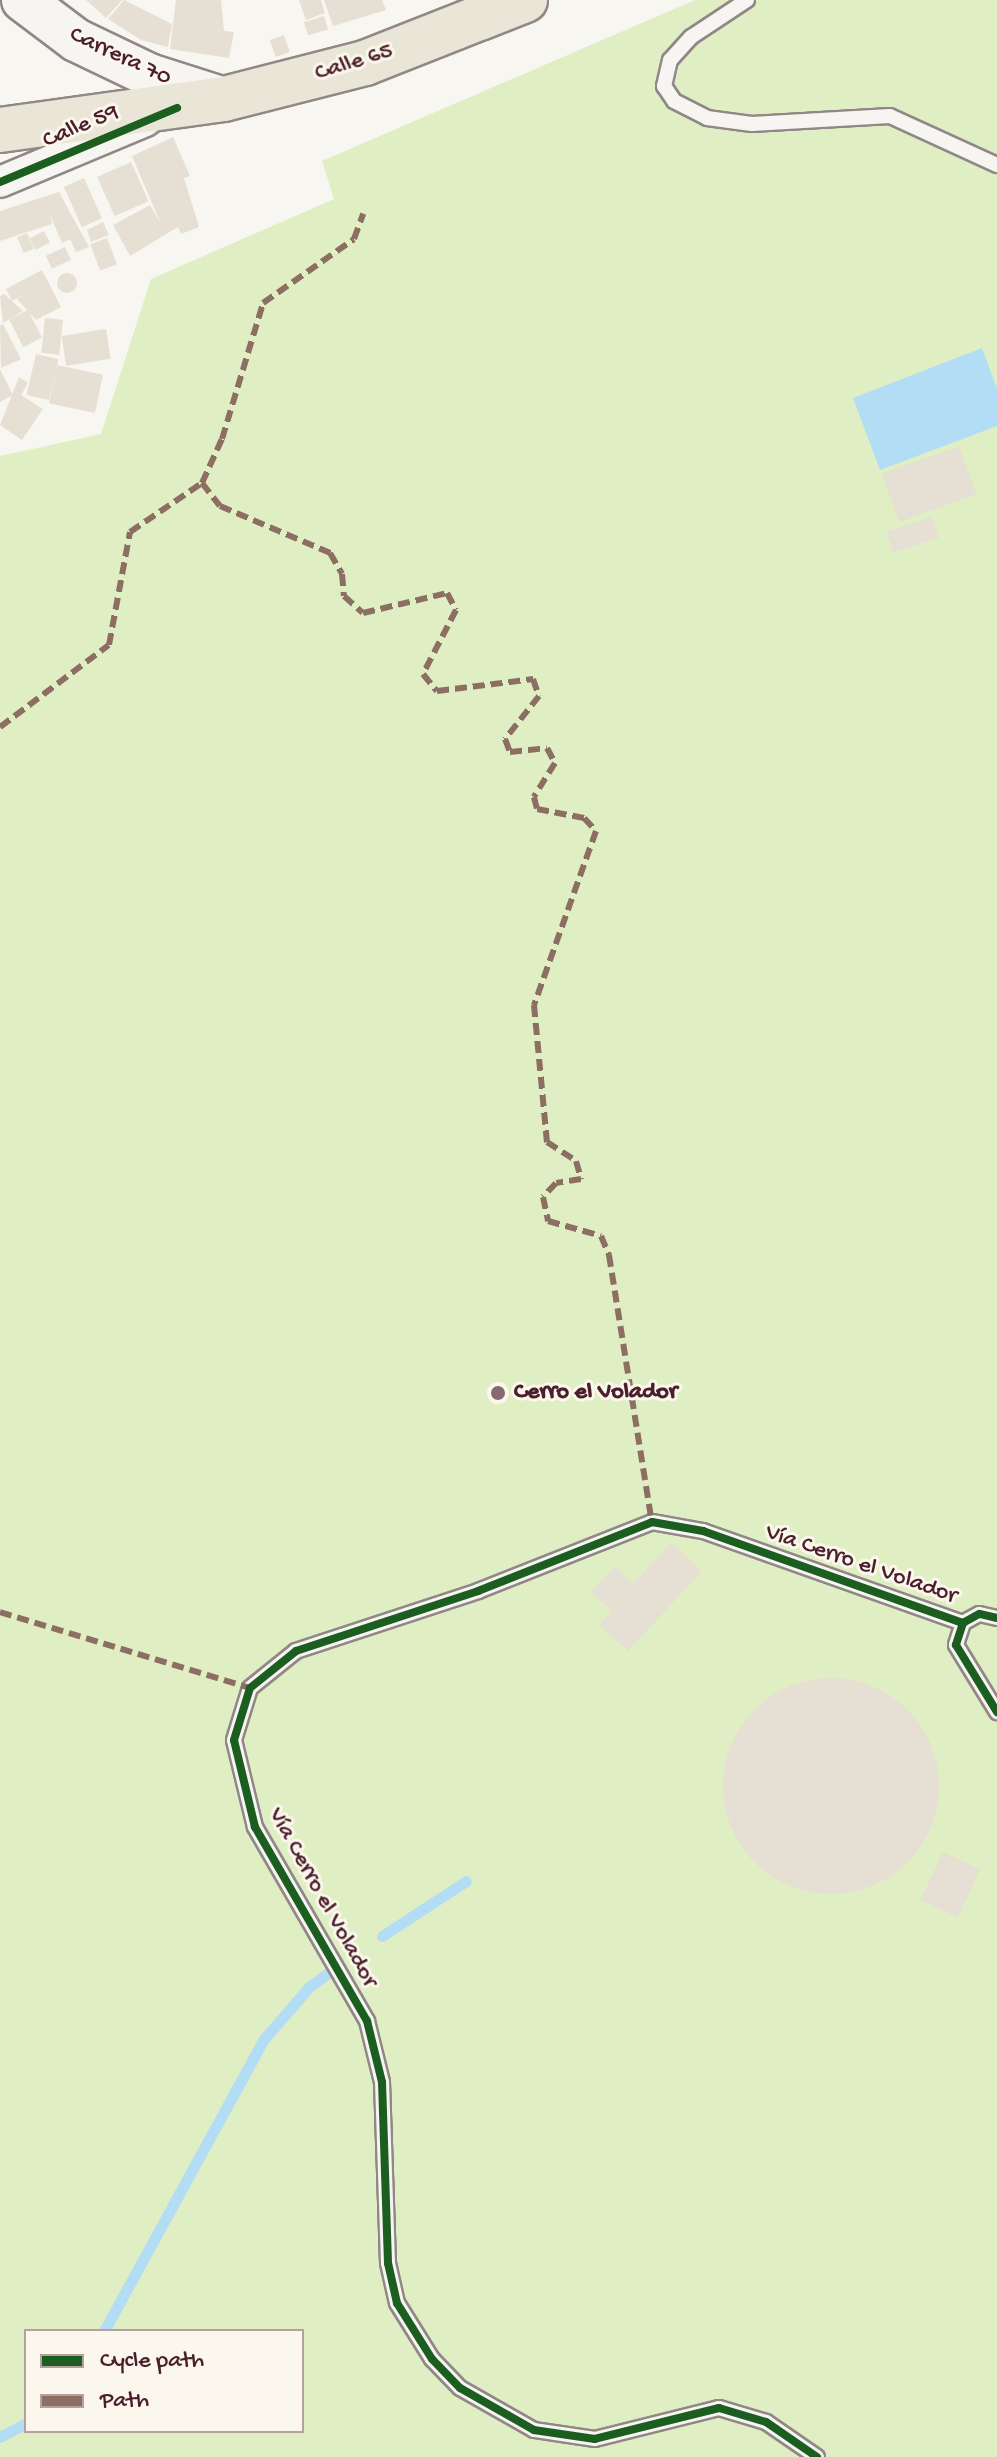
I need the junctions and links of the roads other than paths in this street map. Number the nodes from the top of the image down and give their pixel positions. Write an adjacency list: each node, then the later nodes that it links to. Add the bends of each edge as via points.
1 (23, 0): 4 (main road, Carrera 70, via 76,40 149,75)
2 (525, 0): 4 (highway, Calle 65, via 451,21 365,63)
3 (747, 0): 7 (lane, via 691,37 670,60 664,86 674,101 707,118 752,124 890,116)
4 (224, 99): 5 (highway, Calle 65)
5 (177, 108): 6 (highway, Calle 65); 8 (street, Calle 59)
6 (0, 130)
7 (997, 165)
8 (0, 182)
9 (997, 1618): 10 (lane, via 979,1614)
10 (963, 1623): 11 (lane, via 956,1645); 12 (lane, Vía Cerro el Volador, via 703,1531 652,1522 478,1591 296,1651 250,1688 234,1740 255,1827 367,2021 382,2082 388,2263 397,2303 432,2359 460,2388 534,2430 595,2439 719,2408 766,2422)
11 (997, 1712)
12 (817, 2457)

